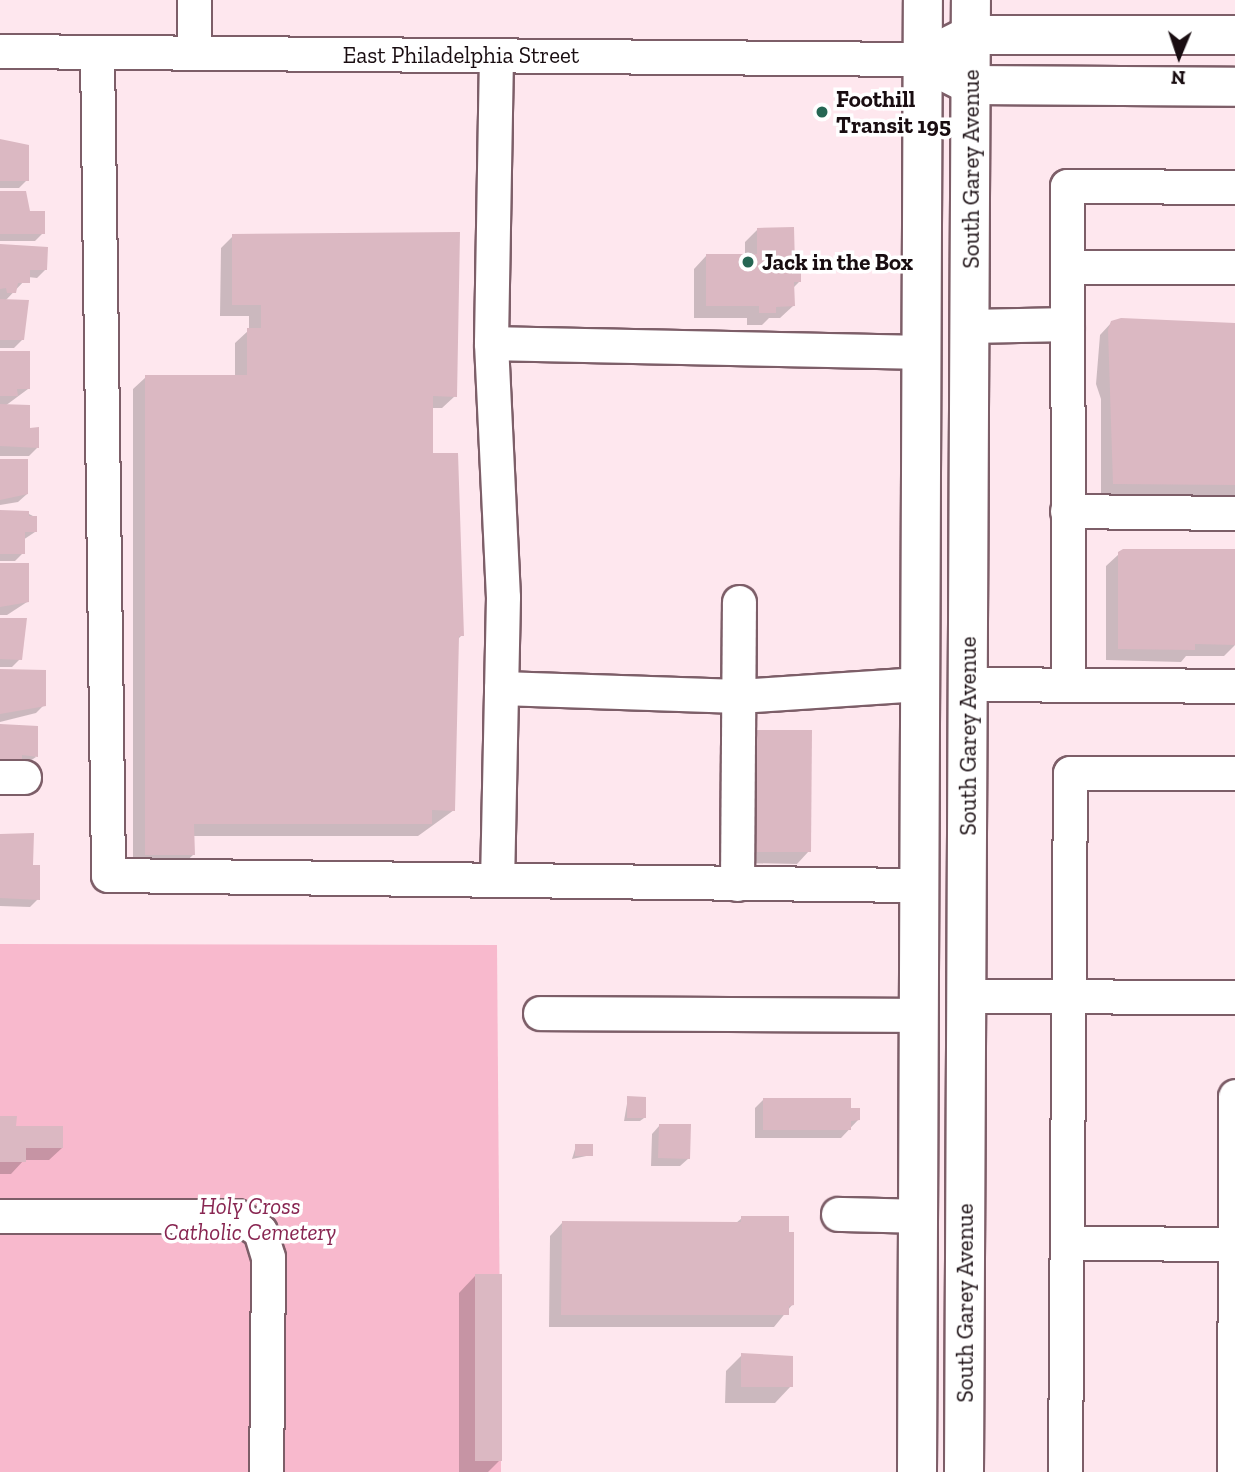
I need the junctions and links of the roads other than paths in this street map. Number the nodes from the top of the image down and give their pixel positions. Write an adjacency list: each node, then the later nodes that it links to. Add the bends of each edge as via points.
1 (194, 0): 7 (street)
2 (922, 0): 9 (main road, South Garey Avenue)
3 (971, 17): 4 (main road); 9 (main road); 10 (main road, South Garey Avenue)
4 (1235, 36)
5 (0, 51): 6 (street, East Philadelphia Street)
6 (97, 52): 7 (street, East Philadelphia Street); 29 (street, via 108,876)
7 (194, 53): 8 (street, East Philadelphia Street)
8 (496, 55): 9 (street, East Philadelphia Street); 17 (street)
9 (922, 59): 10 (main road); 18 (main road, South Garey Avenue)
10 (971, 85): 11 (main road); 16 (main road, South Garey Avenue)
11 (1235, 87)
12 (1235, 187): 13 (street, via 1067,186)
13 (1067, 267): 14 (street); 15 (street)
14 (1235, 267)
15 (1067, 324): 16 (street); 19 (street)
16 (971, 326): 23 (main road, South Garey Avenue)
17 (491, 343): 18 (street); 26 (street, via 503,597)
18 (921, 352): 22 (main road, South Garey Avenue)
19 (1067, 511): 20 (street); 24 (street)
20 (1235, 513)
21 (740, 602): 27 (street)
22 (920, 684): 23 (main road); 27 (street); 31 (main road, South Garey Avenue)
23 (969, 684): 24 (street); 32 (main road, South Garey Avenue)
24 (1069, 685): 25 (street)
25 (1235, 686)
26 (501, 688): 27 (street); 29 (street)
27 (739, 696): 30 (street)
28 (1235, 774): 34 (street, via 1070,773)
29 (496, 880): 30 (street)
30 (737, 884): 31 (street)
31 (919, 886): 36 (main road, South Garey Avenue)
32 (967, 996): 34 (street); 45 (main road, South Garey Avenue)
33 (1235, 997): 34 (street)
34 (1070, 998): 41 (street)
35 (540, 1013): 36 (street)
36 (918, 1015): 40 (main road, South Garey Avenue)
37 (1235, 1096): 42 (street)
38 (838, 1214): 40 (street)
39 (0, 1216): 43 (street, via 237,1216 260,1231 268,1258)
40 (918, 1216): 44 (main road, South Garey Avenue)
41 (1067, 1243): 42 (street); 46 (street)
42 (1235, 1244): 47 (street)
43 (266, 1472)
44 (917, 1472)
45 (964, 1472)
46 (1065, 1472)
47 (1234, 1472)

